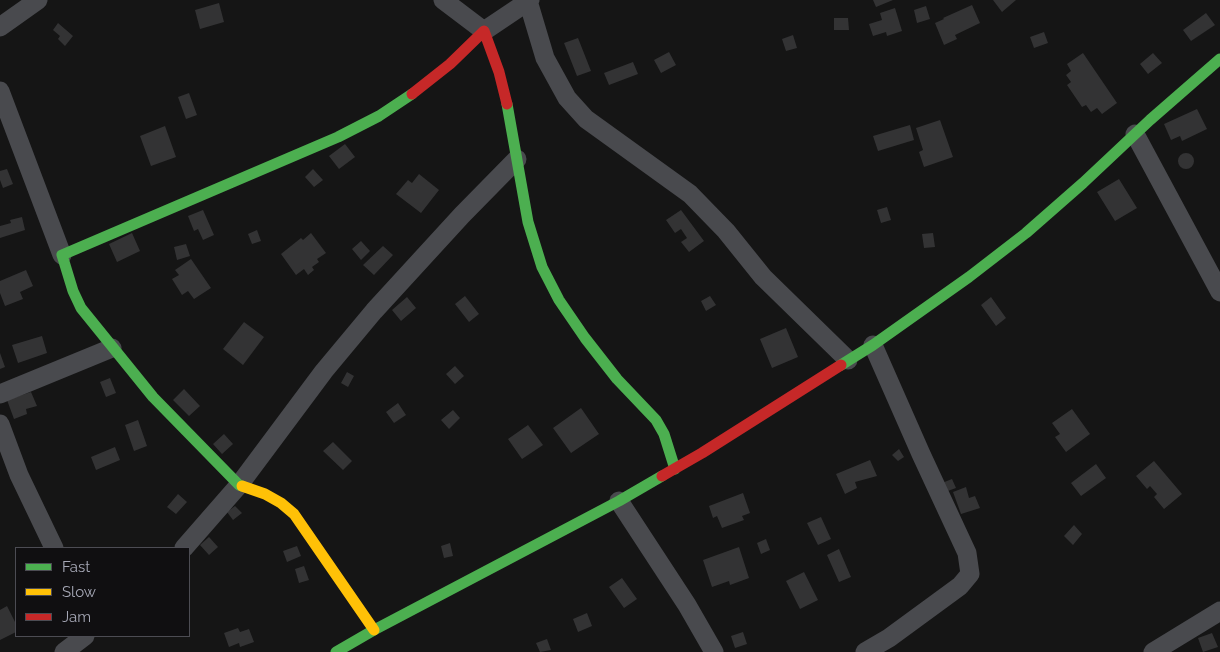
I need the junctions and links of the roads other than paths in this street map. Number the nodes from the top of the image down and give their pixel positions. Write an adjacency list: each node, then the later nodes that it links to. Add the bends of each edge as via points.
1 (38, 0): 4 (street)
2 (443, 0): 5 (street)
3 (529, 1): 5 (street); 14 (street, via 545,58 567,98 586,119 690,194 726,231 763,277)
4 (0, 27)
5 (484, 30): 9 (street, via 510,115); 10 (street, via 450,64 379,116 338,137)
6 (1220, 60): 8 (street)
7 (0, 90): 10 (street)
8 (1135, 134): 11 (street); 12 (street, via 1026,234)
9 (517, 159): 17 (street, via 528,222 542,267 559,300 585,338 617,379 656,420); 18 (street, via 374,311)
10 (62, 255): 13 (street, via 72,291 81,308)
11 (1220, 292)
12 (872, 345): 14 (street); 28 (street, via 967,553 970,574 960,586)
13 (112, 348): 15 (street); 18 (street, via 153,398)
14 (848, 360): 17 (street)
15 (0, 394)
16 (0, 424): 20 (street, via 19,476)
17 (675, 469): 19 (street)
18 (239, 485): 21 (street); 23 (street, via 265,494 294,514)
19 (619, 502): 23 (street); 27 (street)
20 (54, 547)
21 (185, 547)
22 (1220, 611): 29 (street)
23 (374, 630): 26 (street)
24 (84, 637): 25 (street)
25 (64, 652)
26 (336, 652)
27 (714, 652)
28 (865, 652)
29 (1153, 652)

